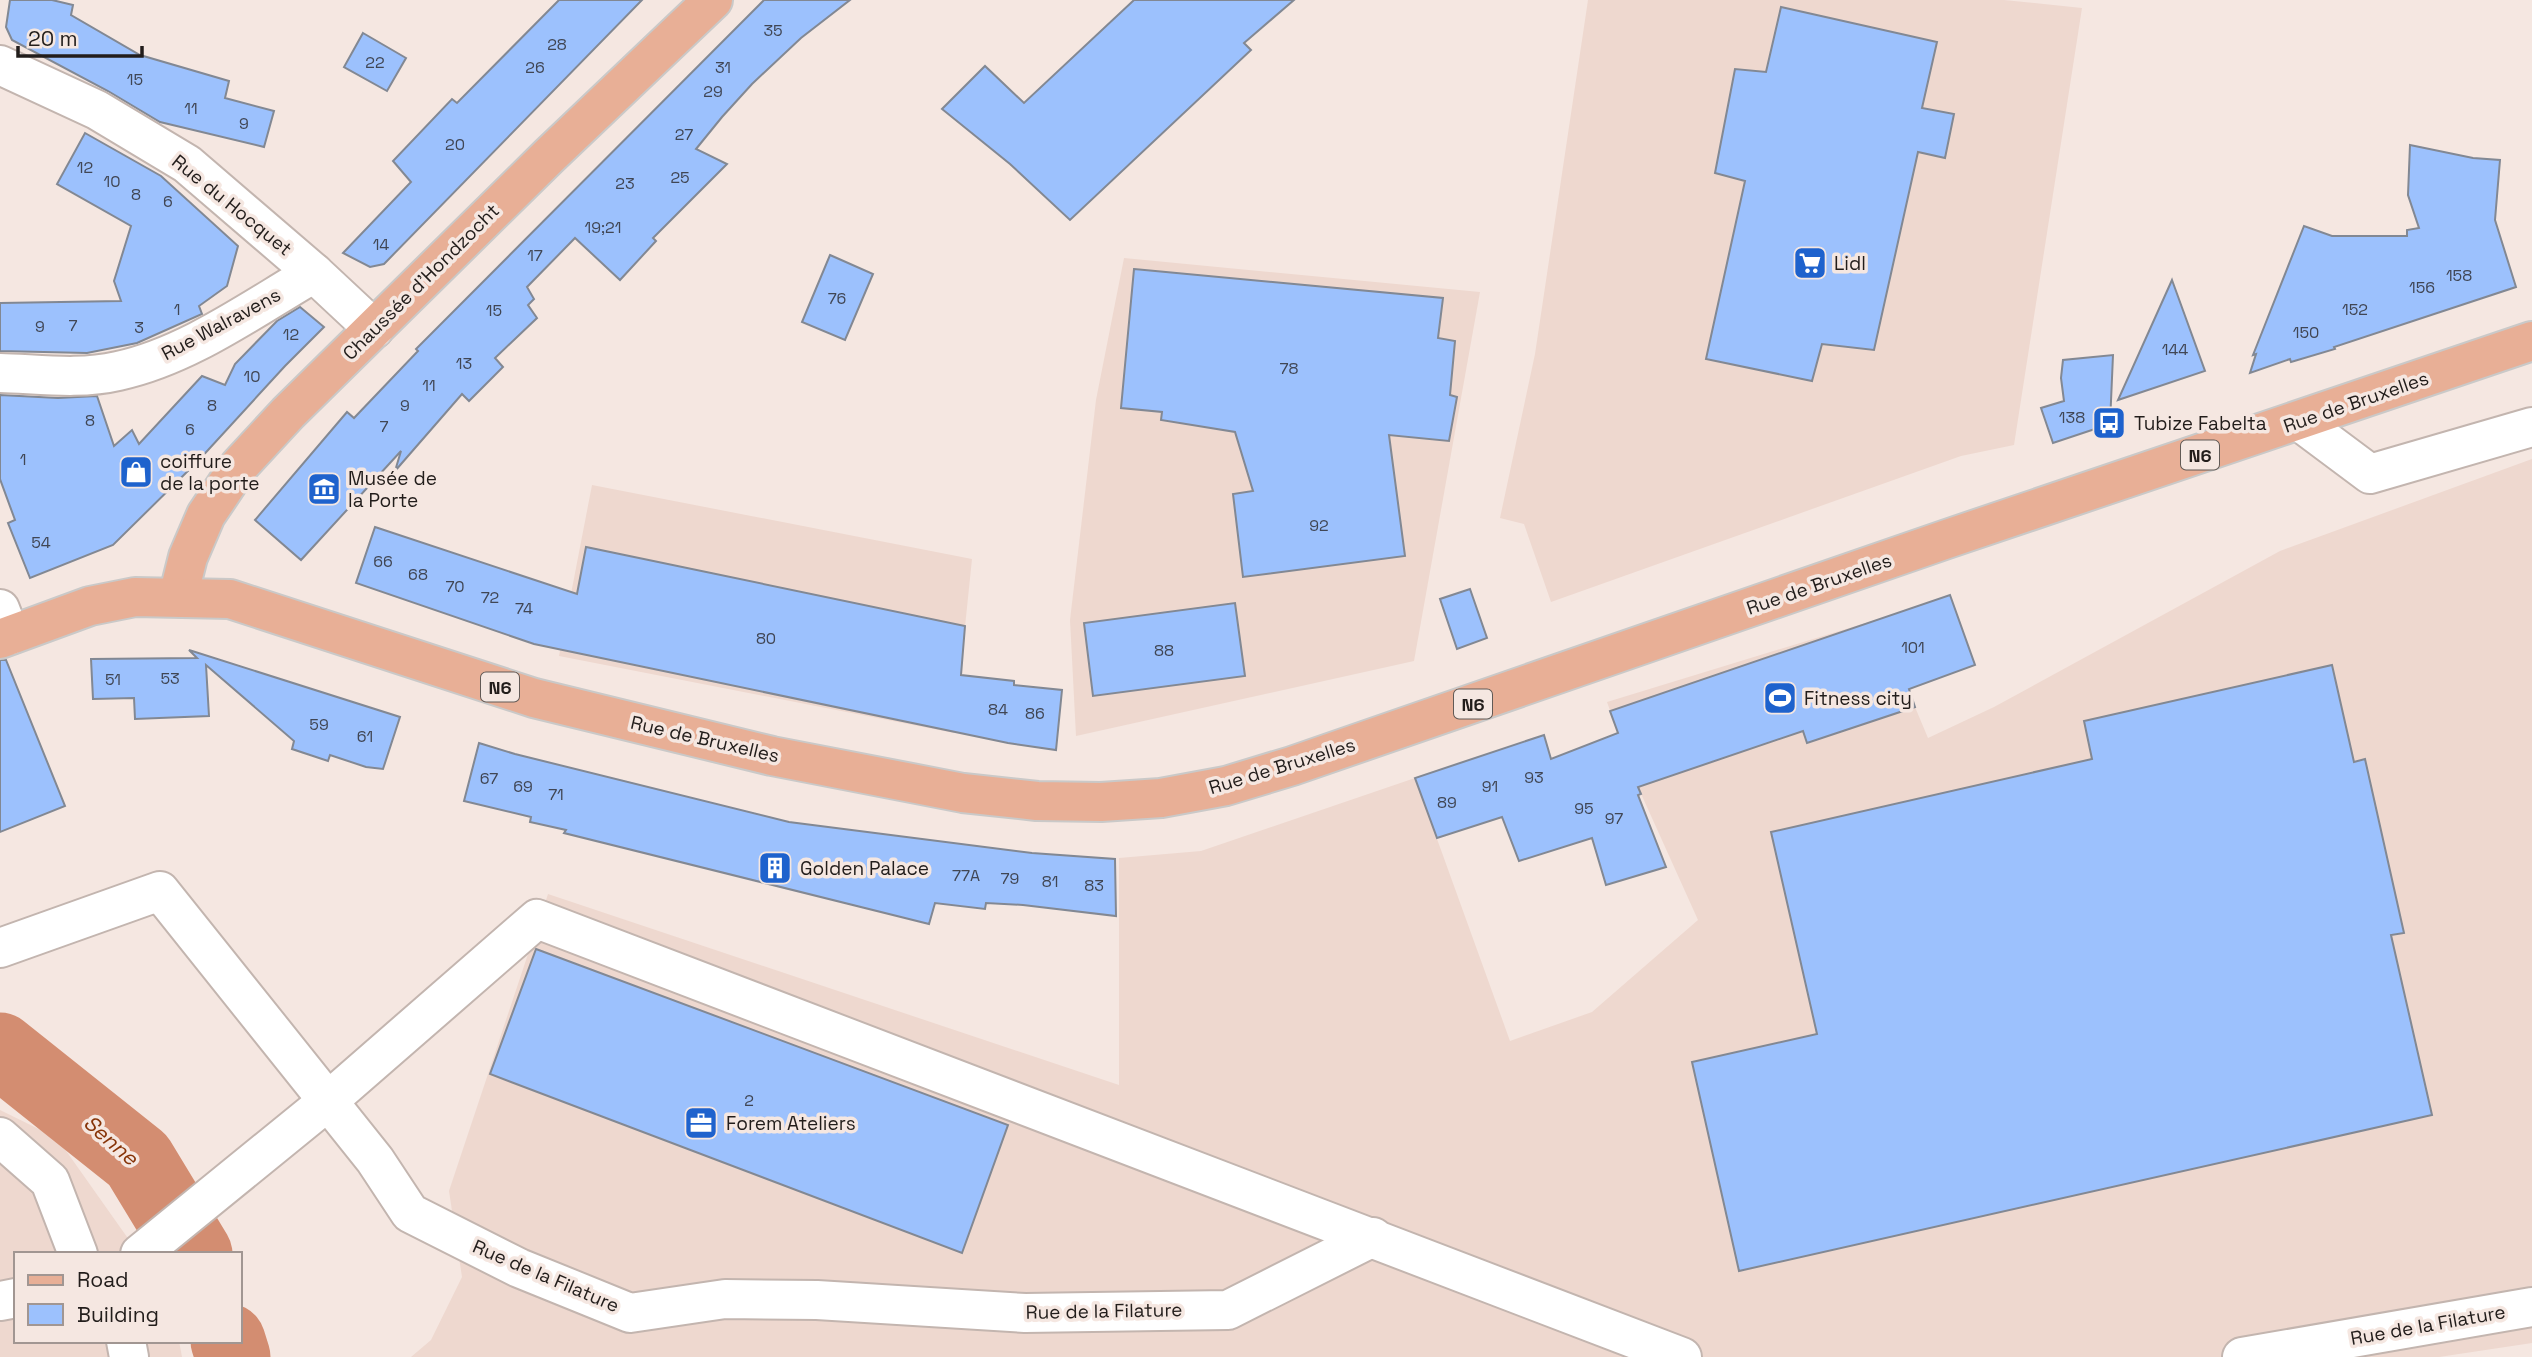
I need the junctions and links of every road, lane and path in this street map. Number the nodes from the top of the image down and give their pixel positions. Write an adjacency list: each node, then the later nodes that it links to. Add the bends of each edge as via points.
1 (713, 0): 4 (main road, Chaussée d'Hondzocht)
2 (0, 65): 3 (street, Rue du Hocquet, via 97,110 187,164)
3 (314, 273): 4 (street, Rue du Hocquet); 6 (street, Rue Walravens, via 179,350 117,372)
4 (374, 329): 9 (main road, Chaussée d'Hondzocht, via 239,466 206,515)
5 (2532, 341): 7 (main road, Rue de Bruxelles / N6)
6 (0, 373)
7 (2299, 421): 8 (street, via 2370,474); 9 (main road, Rue de Bruxelles / N6, via 1292,766 1226,786 1161,798 1037,801 975,795 772,756 534,698 230,599)
8 (2532, 427)
9 (178, 597): 10 (main road, Rue de Bruxelles / N6, via 135,597)
10 (3, 628)
11 (0, 948): 12 (street, Rue de la Filature, via 160,891)
12 (328, 1101): 14 (street, Rue de la Filature, via 410,1213 519,1268 630,1312 725,1299 1025,1313 1228,1310); 14 (street, via 537,919); 16 (street)
13 (0, 1137): 15 (street, via 50,1181)
14 (1373, 1237): 18 (street)
15 (77, 1252)
16 (142, 1252)
17 (2532, 1307): 19 (street, Rue de la Filature)
18 (1682, 1357)
19 (2242, 1357)

